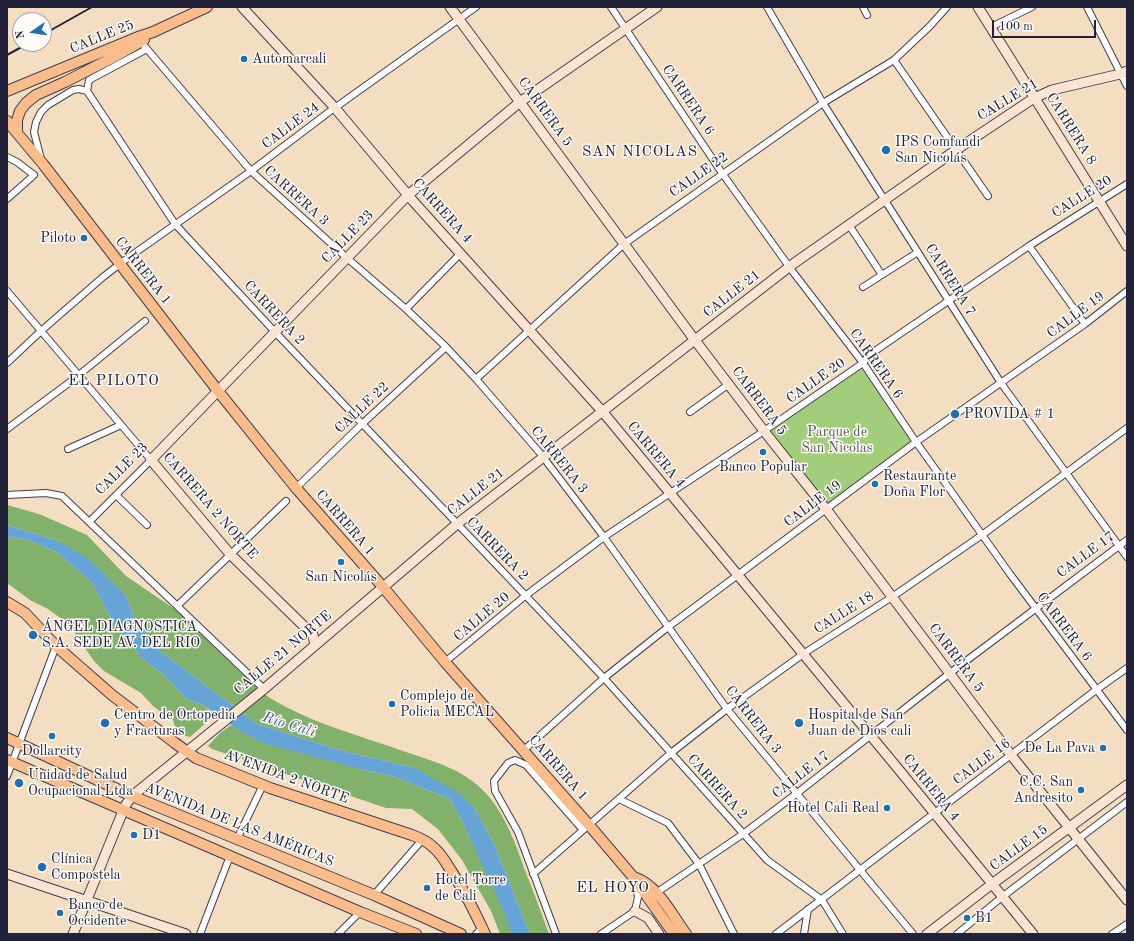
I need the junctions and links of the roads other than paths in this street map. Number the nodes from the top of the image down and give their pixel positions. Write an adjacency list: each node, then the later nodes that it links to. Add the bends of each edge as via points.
1 (207, 7): 17 (main road, CALLE 25)
2 (242, 7): 27 (main road, CARRERA 4)
3 (450, 7): 14 (main road, CARRERA 5)
4 (476, 7): 14 (street, CALLE 24)
5 (611, 7): 16 (street, CARRERA 6)
6 (657, 7): 16 (main road, CALLE 23)
7 (767, 7): 26 (street, CARRERA 7)
8 (863, 7): 13 (street)
9 (947, 7): 19 (street, CALLE 22)
10 (978, 7): 15 (main road, CARRERA 8)
11 (1032, 7): 15 (street)
12 (1087, 7): 20 (street)
13 (867, 16)
14 (459, 19): 25 (main road, CARRERA 5); 27 (street, CALLE 24)
15 (991, 27): 24 (main road, CARRERA 8)
16 (625, 28): 25 (main road, CALLE 23); 34 (street, CARRERA 6)
17 (153, 32): 18 (main road); 22 (main road, CALLE 25)
18 (144, 45): 23 (street, via 90,80); 29 (main road, via 36,95 20,111 16,120); 33 (street, CARRERA 3)
19 (894, 60): 26 (street, CALLE 22); 30 (street)
20 (1124, 72): 21 (street); 24 (main road, CALLE 21, via 1052,90)
21 (1127, 86)
22 (7, 91)
23 (87, 91): 32 (street, via 73,90 41,112 34,132); 41 (street, CARRERA 2)
24 (1034, 98): 30 (main road, CALLE 21); 40 (main road, CARRERA 8)
25 (520, 102): 36 (main road, CALLE 23); 43 (main road, CARRERA 5)
26 (823, 103): 34 (street, CALLE 22); 39 (street, CARRERA 7)
27 (335, 108): 33 (street, CALLE 24); 36 (main road, CARRERA 4)
28 (7, 121): 29 (main road, CARRERA 1)
29 (17, 132): 32 (main road, CARRERA 1)
30 (956, 150): 37 (street); 39 (main road, CALLE 21)
31 (7, 157): 38 (street, via 34,175)
32 (43, 164): 49 (main road, CARRERA 1)
33 (251, 171): 41 (street, CALLE 24); 48 (street, CARRERA 3)
34 (722, 173): 43 (street, CALLE 22); 50 (street, CARRERA 6)
35 (1127, 184): 40 (street, CALLE 20)
36 (408, 195): 47 (main road, CARRERA 4); 48 (main road, CALLE 23)
37 (988, 196)
38 (7, 199)
39 (885, 200): 42 (main road, CALLE 21); 46 (street, CARRERA 7)
40 (1098, 201): 44 (street, CALLE 20); 45 (main road, CARRERA 8)
41 (175, 224): 49 (street, CALLE 24); 61 (street, CARRERA 2)
42 (849, 225): 50 (main road, CALLE 21); 51 (street)
43 (624, 244): 60 (street, CALLE 22); 62 (main road, CARRERA 5)
44 (1029, 246): 55 (street, CALLE 20); 58 (street)
45 (1127, 246)
46 (918, 252): 51 (street); 55 (street, CARRERA 7)
47 (460, 254): 56 (street); 60 (main road, CARRERA 4)
48 (347, 258): 56 (street, CARRERA 3); 61 (main road, CALLE 23)
49 (120, 264): 59 (street, CALLE 24); 70 (main road, CARRERA 1)
50 (789, 267): 62 (main road, CALLE 21); 65 (street, CARRERA 6)
51 (882, 275): 52 (street)
52 (863, 288)
53 (7, 291): 59 (street, CARRERA 2 NORTE)
54 (1127, 291): 58 (street, CALLE 19)
55 (948, 301): 65 (street, CALLE 20, via 869,355); 68 (street, CARRERA 7)
56 (406, 309): 63 (street, CARRERA 3)
57 (145, 322): 66 (street)
58 (1085, 324): 68 (street, CALLE 19)
59 (41, 331): 64 (street, CALLE 24); 66 (street, CARRERA 2 NORTE)
60 (530, 331): 67 (street, CALLE 22); 71 (main road, CARRERA 4)
61 (275, 332): 70 (main road, CALLE 23); 73 (street, CARRERA 2)
62 (695, 340): 69 (main road, CARRERA 5); 71 (main road, CALLE 21)
63 (446, 347): 67 (street, CARRERA 3); 73 (street, CALLE 22)
64 (7, 363)
65 (863, 363): 77 (street, CALLE 20); 78 (street, CARRERA 6)
66 (78, 375): 74 (street, CARRERA 2 NORTE); 76 (street)
67 (476, 379): 80 (street, CARRERA 3)
68 (1001, 383): 78 (street, CALLE 19); 82 (street, CARRERA 7)
69 (729, 384): 72 (street); 77 (main road, CARRERA 5)
70 (218, 391): 81 (main road, CALLE 23); 83 (main road, CARRERA 1)
71 (602, 411): 80 (main road, CALLE 21); 85 (main road, CARRERA 4)
72 (690, 412)
73 (362, 424): 83 (street, CALLE 22); 90 (street, CARRERA 2)
74 (121, 425): 79 (street); 81 (street, CARRERA 2 NORTE)
75 (1127, 428): 82 (street, CALLE 18)
76 (7, 429)
77 (764, 431): 85 (street, CALLE 20); 88 (main road, CARRERA 5)
78 (916, 442): 88 (street, CALLE 19); 92 (street, CARRERA 6)
79 (68, 449)
80 (544, 458): 90 (main road, CALLE 21); 93 (street, CARRERA 3)
81 (151, 460): 84 (street, CALLE 23); 96 (main road, CARRERA 2 NORTE)
82 (1067, 472): 92 (street, CALLE 18); 95 (street, CARRERA 7)
83 (296, 488): 99 (main road, CARRERA 1)
84 (116, 494): 89 (street, CALLE 23); 91 (street)
85 (670, 494): 93 (street, CALLE 20); 98 (main road, CARRERA 4)
86 (7, 495): 89 (street, via 46,493 62,496)
87 (286, 501): 96 (street)
88 (826, 509): 98 (street, CALLE 19); 101 (main road, CARRERA 5)
89 (90, 521): 103 (street)
90 (457, 524): 99 (main road, CALLE 21); 100 (street, CARRERA 2)
91 (147, 525)
92 (982, 535): 101 (street, CALLE 18); 104 (street, CARRERA 6)
93 (604, 537): 100 (street, CALLE 20); 105 (street, CARRERA 3)
94 (1127, 540): 95 (street, CALLE 17)
95 (1119, 545): 97 (street, CARRERA 7); 104 (street, CALLE 17)
96 (230, 554): 103 (street); 106 (main road, CARRERA 2 NORTE)
97 (1127, 557)
98 (739, 576): 105 (street, CALLE 19); 110 (main road, CARRERA 4)
99 (382, 587): 107 (main road, CALLE 21 NORTE); 111 (main road, CARRERA 1)
100 (526, 596): 111 (street, CALLE 20); 114 (street, CARRERA 2)
101 (892, 597): 110 (street, CALLE 18); 113 (main road, CARRERA 5)
102 (7, 602): 109 (main road, AVENIDA 2 NORTE, via 25,613)
103 (177, 606): 115 (street)
104 (1035, 608): 113 (street, CALLE 17); 116 (street, CARRERA 6)
105 (668, 627): 114 (street, CALLE 19); 117 (street, CARRERA 3)
106 (312, 635): 107 (main road); 108 (main road)
107 (326, 635): 108 (main road, CALLE 21 NORTE)
108 (314, 645): 115 (main road, CALLE 21 NORTE)
109 (56, 646): 121 (street); 123 (main road, AVENIDA 2 NORTE, via 112,695)
110 (803, 654): 117 (street, CALLE 18); 119 (main road, CARRERA 4)
111 (445, 662): 122 (main road, CARRERA 1)
112 (1127, 668): 116 (street, CALLE 16)
113 (950, 673): 119 (street, CALLE 17); 125 (main road, CARRERA 5)
114 (604, 678): 122 (street, CALLE 19); 124 (street, CARRERA 2)
115 (264, 689): 123 (main road, CALLE 21 NORTE)
116 (1096, 690): 118 (street, CARRERA 6); 125 (street, CALLE 16)
117 (727, 709): 124 (street, CALLE 18); 130 (street, CARRERA 3)
118 (1127, 730)
119 (871, 736): 130 (street, CALLE 17); 135 (main road, CARRERA 4)
120 (7, 738): 121 (main road, AVENIDA DE LAS AMÉRICAS)
121 (20, 743): 126 (street); 131 (main road, AVENIDA DE LAS AMÉRICAS)
122 (524, 750): 136 (main road, CARRERA 1)
123 (187, 752): 128 (main road, AVENIDA 2 NORTE); 131 (main road, CALLE 21 NORTE)
124 (671, 753): 132 (street, CALLE 18); 138 (street, CARRERA 2)
125 (1011, 755): 135 (street, CALLE 16); 137 (main road, CARRERA 5)
126 (10, 761): 127 (street); 134 (main road)
127 (7, 776)
128 (263, 785): 139 (street); 140 (main road, AVENIDA 2 NORTE)
129 (1127, 785): 137 (main road, CALLE 15)
130 (796, 794): 138 (street, CALLE 17); 144 (street, CARRERA 3)
131 (132, 796): 134 (main road, CALLE 21 NORTE); 139 (main road, AVENIDA DE LAS AMÉRICAS)
132 (619, 798): 136 (street, CALLE 18); 143 (street, via 668,823)
133 (1127, 802): 141 (street, CALLE 15)
134 (123, 811): 142 (main road); 154 (main road, CALLE 21 NORTE)
135 (934, 814): 144 (street, CALLE 16); 148 (main road, CARRERA 4)
136 (586, 827): 146 (street, CALLE 18); 146 (street, CARRERA 1, via 526,765 515,760 508,763 494,781 495,791 518,832); 147 (main road, CARRERA 1)
137 (1070, 828): 141 (main road, CARRERA 5); 148 (main road, CALLE 15)
138 (743, 834): 143 (street, CALLE 17); 152 (street, CARRERA 2, via 767,860)
139 (237, 839): 149 (main road, AVENIDA DE LAS AMÉRICAS)
140 (423, 839): 149 (street); 159 (main road, AVENIDA 2 NORTE, via 440,854 456,878 477,915)
141 (1078, 839): 151 (street, CALLE 15); 153 (main road, CARRERA 5)
142 (230, 856): 157 (main road); 162 (street)
143 (699, 864): 150 (street, CALLE 17); 171 (street)
144 (860, 871): 152 (street, CALLE 16); 175 (street, CARRERA 3)
145 (7, 874): 154 (main road)
146 (533, 874): 166 (street)
147 (634, 878): 150 (main road, CARRERA 1); 156 (street, via 638,891)
148 (992, 884): 151 (main road, CARRERA 4); 176 (main road, CALLE 15)
149 (374, 895): 165 (main road, AVENIDA DE LAS AMÉRICAS)
150 (654, 897): 169 (main road, CARRERA 1); 170 (main road)
151 (1002, 897): 177 (street, CALLE 15); 178 (main road, CARRERA 4)
152 (822, 900): 155 (street, CALLE 16); 174 (street, CARRERA 2)
153 (1127, 900)
154 (86, 901): 160 (main road, CALLE 21 NORTE); 161 (main road)
155 (808, 909): 172 (street, CALLE 16); 173 (street)
156 (636, 911): 167 (street); 168 (main road, via 648,918)
157 (360, 912): 163 (street); 164 (main road)
158 (1127, 924): 179 (street)
159 (481, 932)
160 (73, 934)
161 (186, 934)
162 (200, 934)
163 (338, 934)
164 (416, 934)
165 (461, 934)
166 (556, 934)
167 (600, 934)
168 (659, 934)
169 (674, 934)
170 (686, 934)
171 (734, 934)
172 (776, 934)
173 (804, 934)
174 (843, 934)
175 (913, 934)
176 (928, 934)
177 (957, 934)
178 (1033, 934)
179 (1112, 934)

